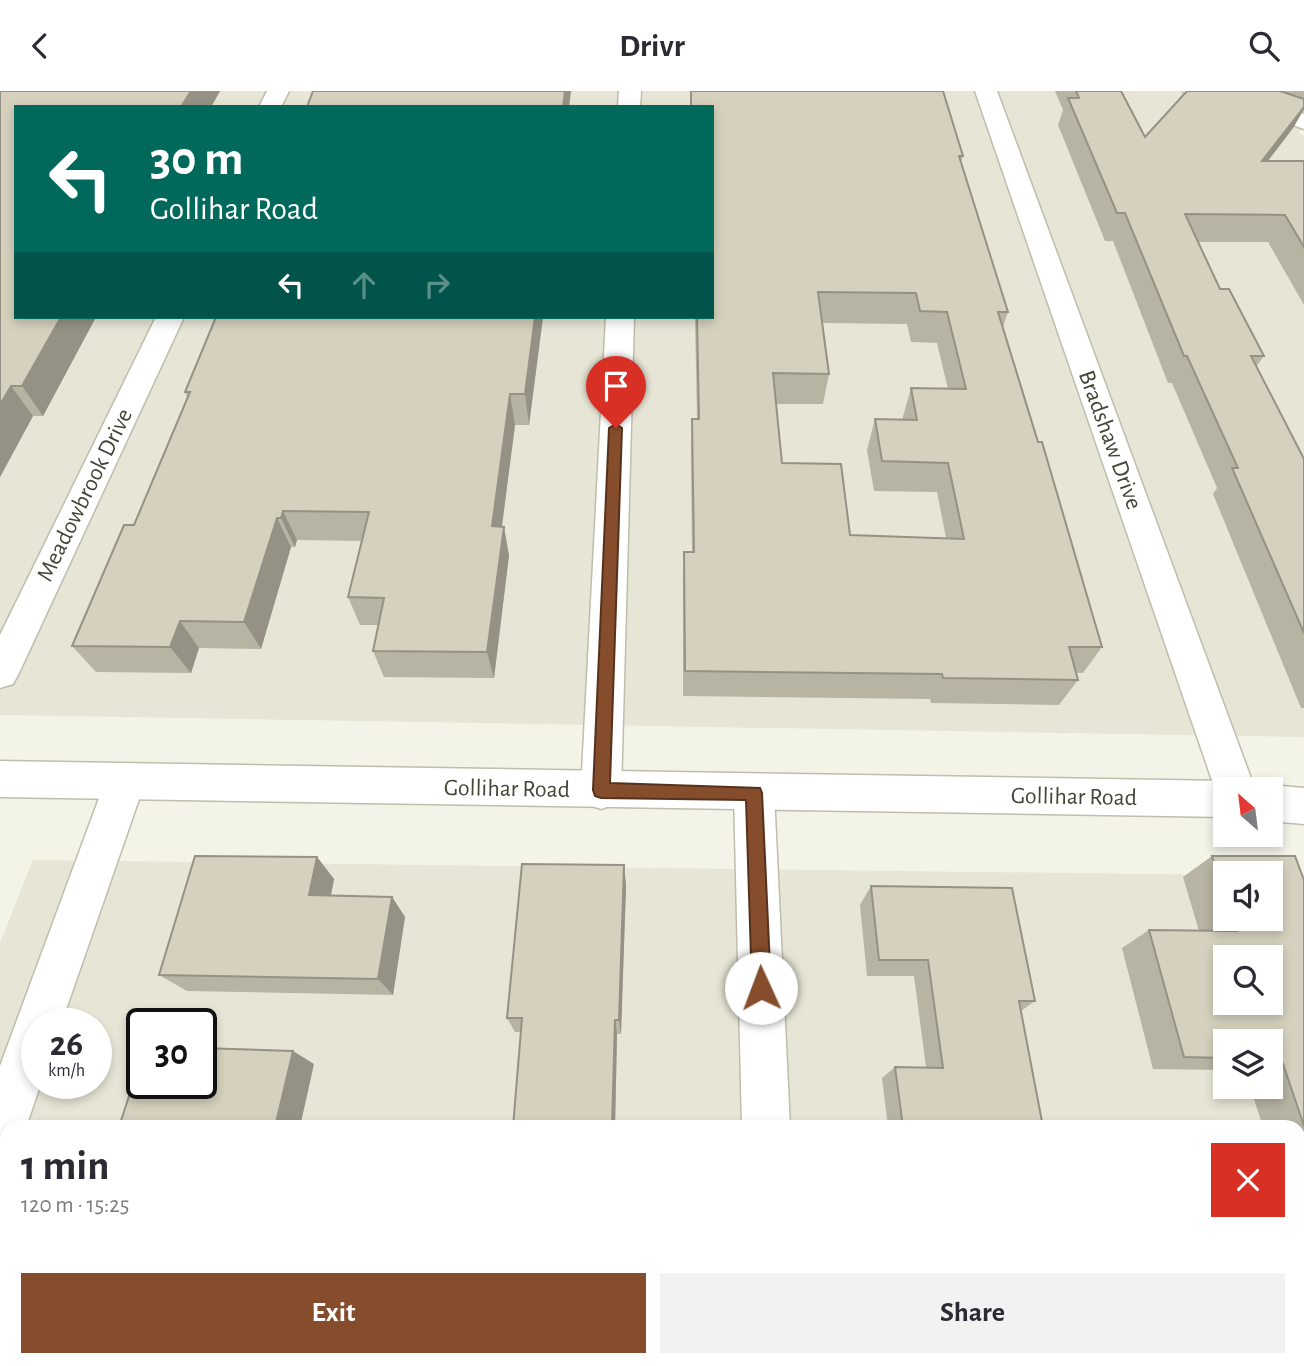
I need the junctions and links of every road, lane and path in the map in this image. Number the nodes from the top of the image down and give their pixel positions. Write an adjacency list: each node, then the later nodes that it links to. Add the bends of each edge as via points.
1 (986, 91): 7 (street, Bradshaw Drive)
2 (1194, 91): 3 (street, via 1262,106)
3 (1304, 122)
4 (169, 319): 6 (street, Meadowbrook Drive)
5 (620, 319): 10 (street)
6 (0, 673)
7 (1231, 777)
8 (0, 779): 9 (street, Gollihar Road)
9 (125, 782): 10 (street, Gollihar Road); 15 (street)
10 (601, 790): 11 (street, Gollihar Road)
11 (754, 793): 12 (street, Gollihar Road); 18 (street)
12 (1213, 799)
13 (1283, 804): 14 (street)
14 (1304, 806)
15 (44, 1008)
16 (21, 1073): 17 (street)
17 (4, 1120)
18 (766, 1120)

